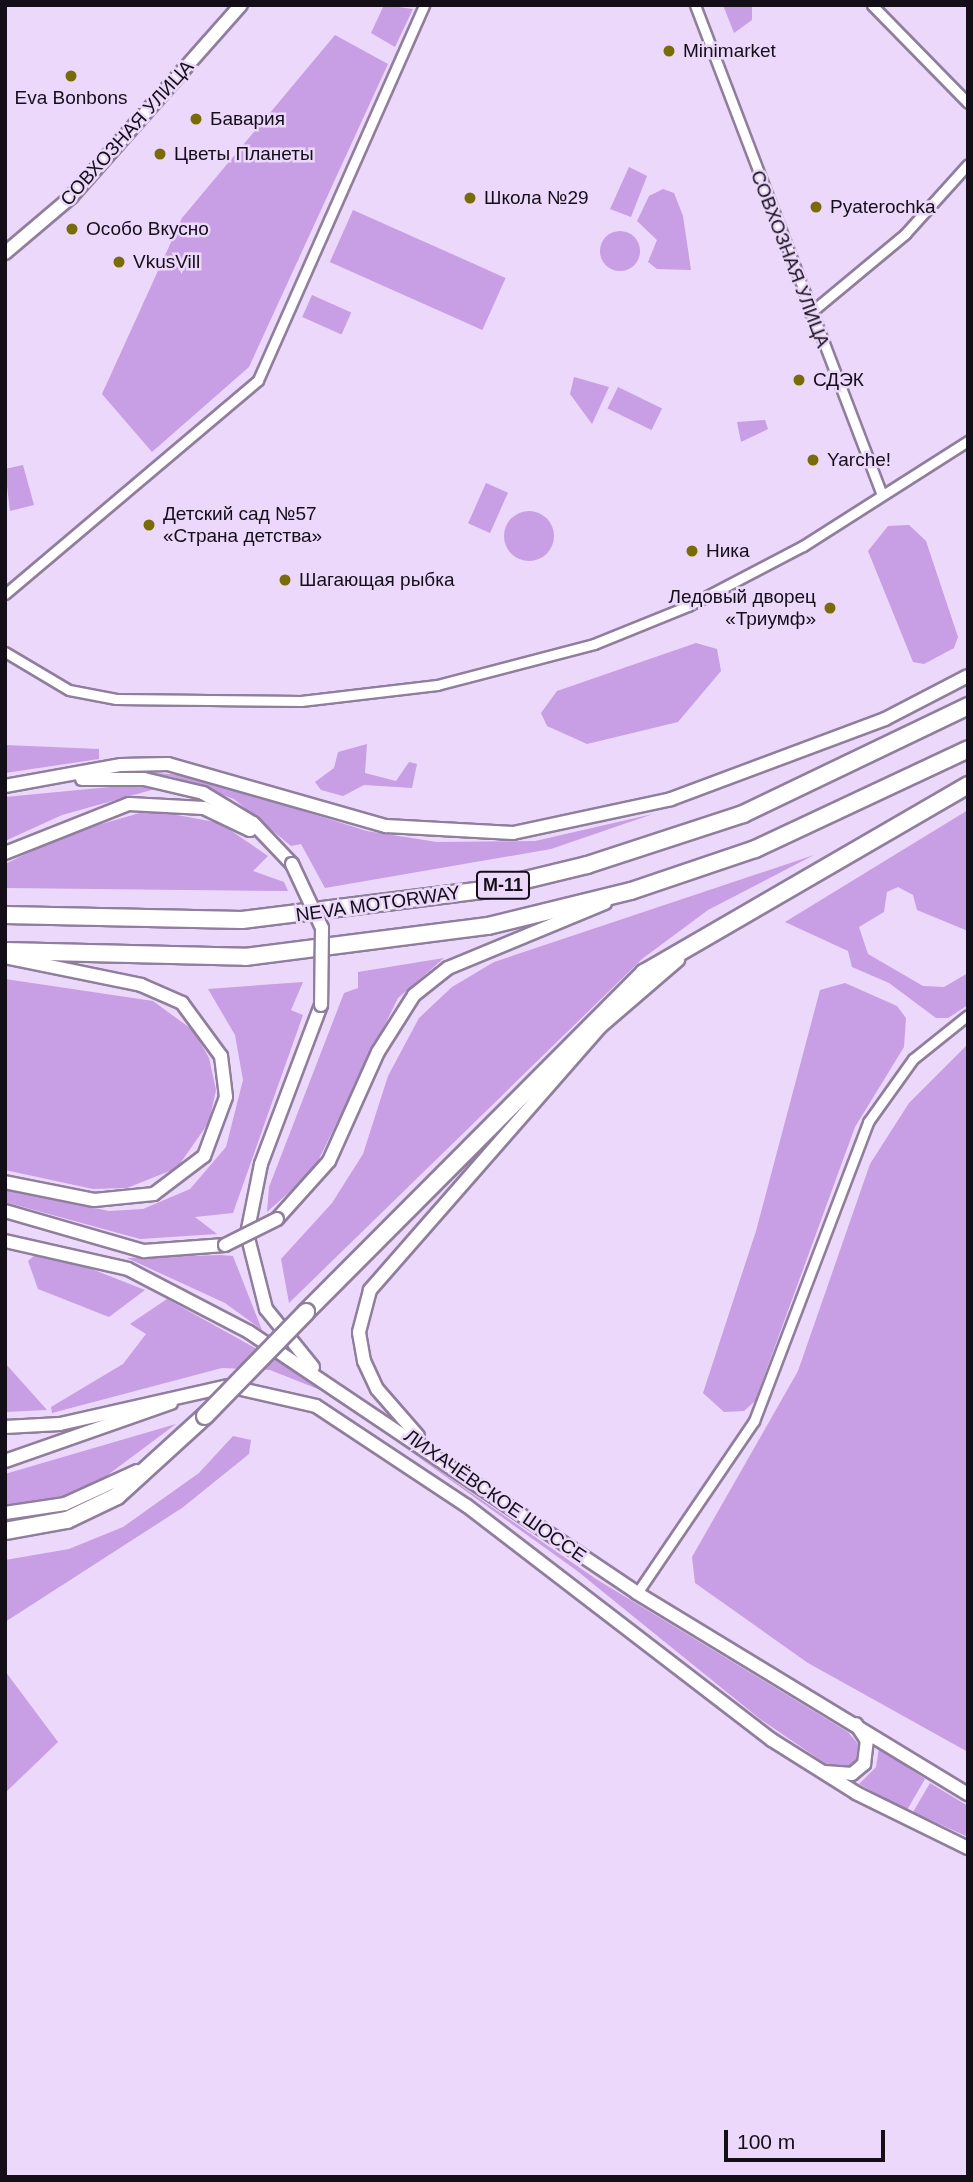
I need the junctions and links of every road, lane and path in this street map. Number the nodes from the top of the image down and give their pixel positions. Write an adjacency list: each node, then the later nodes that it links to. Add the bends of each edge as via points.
1 (241, 5): 7 (main road, СОВХОЗНАЯ УЛИЦА, via 71,197)
2 (424, 5): 11 (street, via 258,380)
3 (695, 5): 8 (street, СОВХОЗНАЯ УЛИЦА)
4 (872, 5): 5 (street)
5 (968, 103)
6 (968, 164): 8 (street, via 905,234)
7 (5, 253)
8 (810, 313): 10 (street, СОВХОЗНАЯ УЛИЦА)
9 (968, 441): 10 (street)
10 (882, 495): 12 (street, via 688,606 594,644 437,685 301,702 116,699 69,690)
11 (5, 594)
12 (5, 652)
13 (968, 676): 17 (main road, via 885,719 671,799 513,833 386,826 169,764 121,765)
14 (968, 706): 21 (highway, NEVA MOTORWAY / М-11, via 743,814 610,859 484,890 242,920)
15 (968, 748): 20 (highway, NEVA MOTORWAY / М-11, via 842,812)
16 (968, 785): 22 (highway)
17 (5, 786): 18 (main road, via 99,777 163,782 220,801)
18 (275, 845): 19 (main road, via 220,813 167,802 108,809); 30 (main road, bridge, via 292,864 322,928 321,1005 254,1189 248,1256 282,1334)
19 (5, 853)
20 (631, 891): 23 (highway, NEVA MOTORWAY / М-11, via 488,926 326,951 169,959); 27 (main road, bridge, via 447,968 421,989 391,1027 323,1170 277,1219 225,1245 144,1251)
21 (5, 915)
22 (739, 915): 32 (highway, bridge, via 676,949 616,996); 34 (main road, via 600,1027 370,1290 359,1332 369,1375)
23 (5, 951)
24 (5, 957): 26 (main road, via 141,985 182,1003 211,1034 226,1097 204,1156 154,1194 94,1200)
25 (968, 1015): 37 (street, via 913,1059 868,1122 754,1421)
26 (5, 1182)
27 (5, 1211)
28 (5, 1241): 30 (main road, ЛИХАЧЁВСКОЕ ШОССЕ, via 90,1257 149,1278)
29 (208, 1389): 31 (main road, via 60,1424); 33 (main road); 39 (main road, ЛИХАЧЁВСКОЕ ШОССЕ, via 251,1387 316,1406 487,1521)
30 (355, 1399): 34 (main road, ЛИХАЧЁВСКОЕ ШОССЕ)
31 (5, 1427)
32 (171, 1451): 35 (main road, via 65,1504); 36 (highway, via 136,1483 91,1510)
33 (5, 1461)
34 (450, 1464): 37 (main road, ЛИХАЧЁВСКОЕ ШОССЕ)
35 (5, 1513)
36 (5, 1531)
37 (637, 1593): 38 (main road, ЛИХАЧЁВСКОЕ ШОССЕ)
38 (851, 1719): 39 (main road, via 867,1741 864,1764 842,1775); 40 (main road, ЛИХАЧЁВСКОЕ ШОССЕ)
39 (816, 1770): 41 (main road, ЛИХАЧЁВСКОЕ ШОССЕ)
40 (968, 1794)
41 (968, 1848)

